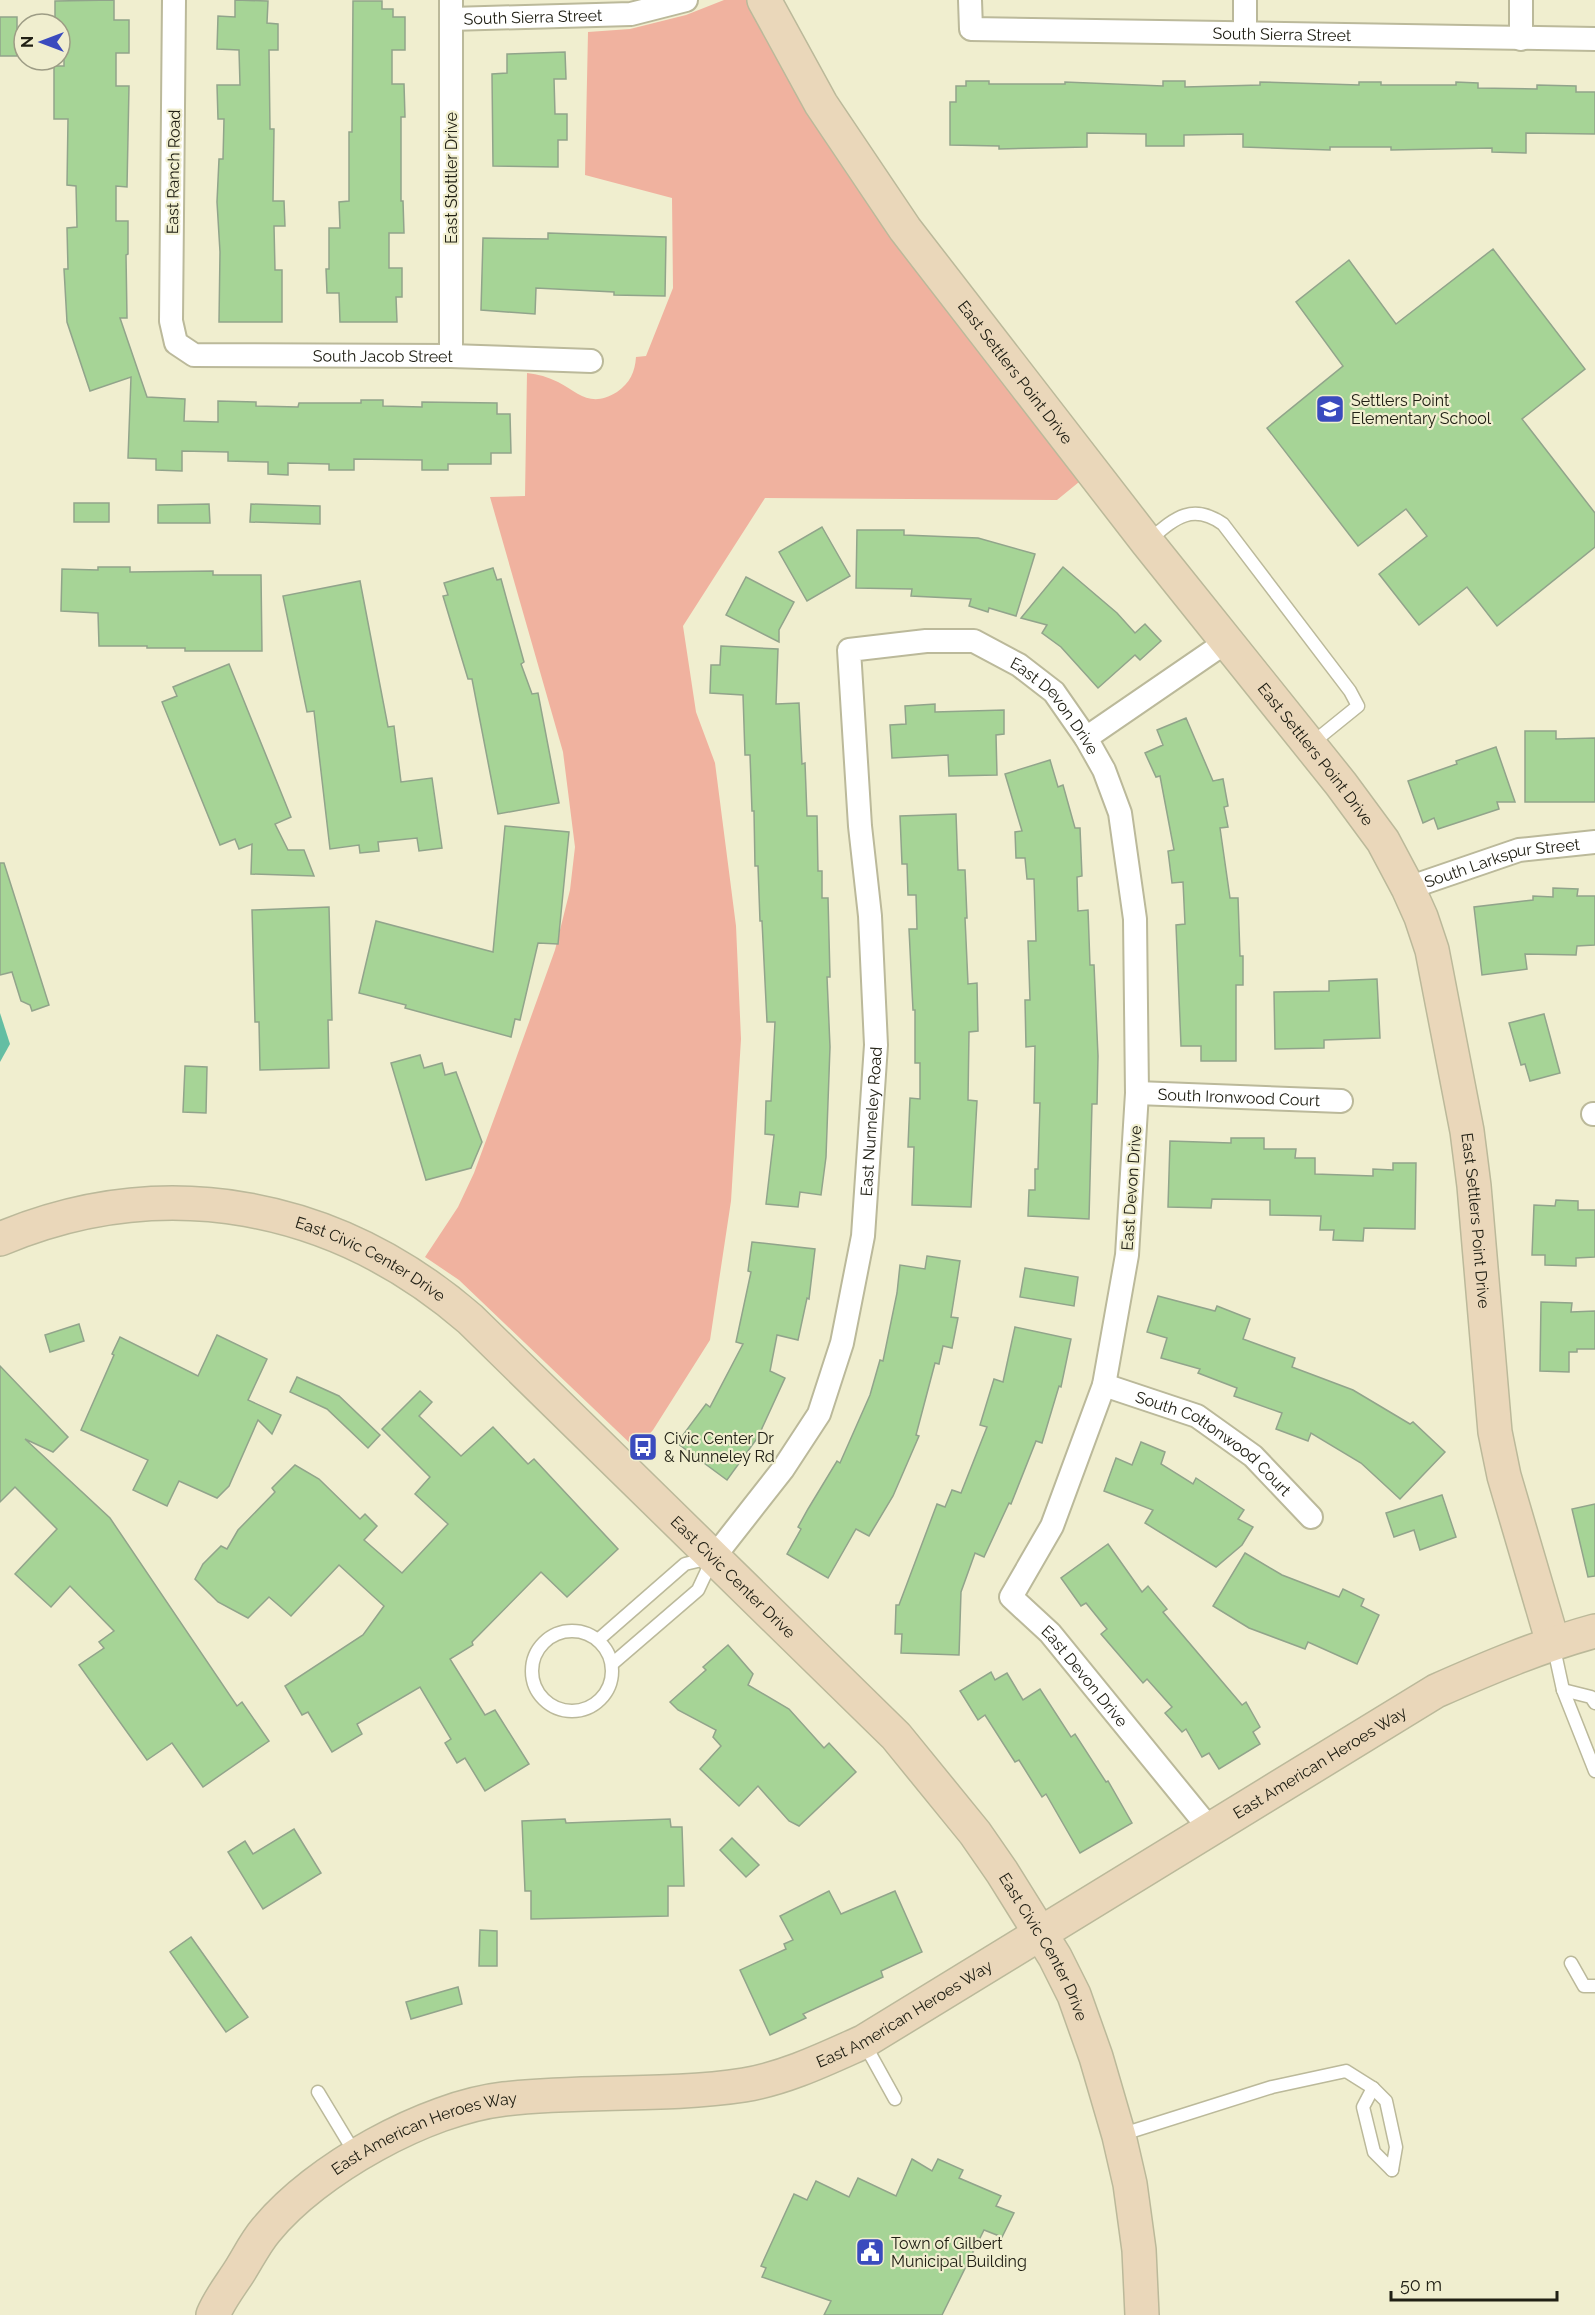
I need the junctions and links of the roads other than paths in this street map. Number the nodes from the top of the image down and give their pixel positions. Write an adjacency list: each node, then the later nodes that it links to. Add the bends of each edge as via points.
1 (174, 0): 11 (street, East Ranch Road, via 171,321)
2 (686, 0): 7 (street, South Sierra Street, via 631,14)
3 (764, 0): 14 (street, East Settlers Point Drive, via 821,104 874,187)
4 (970, 0): 8 (street, South Sierra Street, via 971,29)
5 (1245, 0): 8 (street)
6 (1521, 0): 9 (street)
7 (451, 10): 12 (street, East Stottler Drive)
8 (1245, 33): 9 (street, South Sierra Street)
9 (1521, 39): 10 (street, South Sierra Street)
10 (1595, 39)
11 (176, 344): 12 (street, South Jacob Street, via 194,355)
12 (451, 356): 13 (street, South Jacob Street)
13 (591, 361)
14 (1147, 542): 15 (street, East Settlers Point Drive); 18 (lane, via 1175,519 1190,514 1210,515 1222,524 1358,706)
15 (1226, 642): 17 (street); 18 (street, East Settlers Point Drive)
16 (849, 650): 17 (street, East Devon Drive, via 926,642 974,642 1019,665 1054,692); 26 (street, East Nunneley Road, via 876,1045 863,1236 842,1343 819,1414 783,1469)
17 (1086, 738): 21 (street, East Devon Drive, via 1104,770 1120,813 1135,919)
18 (1310, 745): 20 (street, East Settlers Point Drive, via 1383,841)
19 (1595, 842): 20 (street, South Larkspur Street, via 1519,850)
20 (1408, 888): 29 (street, East Settlers Point Drive, via 1432,950 1467,1131 1495,1432)
21 (1137, 1094): 22 (street, South Ironwood Court); 24 (street, East Devon Drive, via 1127,1255)
22 (1341, 1101)
23 (0, 1239): 26 (street, East Civic Center Drive, via 70,1214 173,1202 286,1217 345,1238 399,1266 448,1300)
24 (1104, 1385): 25 (street, South Cottonwood Court, via 1197,1416 1253,1456); 34 (street, East Devon Drive, via 1052,1526 1011,1598 1050,1633)
25 (1311, 1517)
26 (714, 1557): 28 (lane, via 685,1564); 30 (lane, via 698,1590); 35 (street, East Civic Center Drive, via 915,1757 975,1833)
27 (1595, 1632): 29 (street, East American Heroes Way)
28 (598, 1640): 30 (lane); 30 (lane, via 573,1630 547,1639 532,1661 534,1686 551,1706 576,1712 599,1701 607,1691)
29 (1553, 1643): 31 (lane); 34 (street, East American Heroes Way, via 1436,1691)
30 (612, 1664)
31 (1563, 1690): 32 (lane, via 1591,1697); 33 (lane)
32 (1595, 1703)
33 (1594, 1765)
34 (1209, 1828): 35 (street, East American Heroes Way)
35 (1041, 1933): 38 (street, East American Heroes Way); 42 (street, East Civic Center Drive, via 1074,1995)
36 (1571, 1963): 37 (lane, via 1584,1986)
37 (1595, 1986)
38 (863, 2042): 41 (lane); 43 (street, East American Heroes Way, via 780,2077 745,2085 502,2099 463,2107 431,2117)
39 (1373, 2088): 39 (lane, via 1363,2107 1374,2152 1392,2170 1396,2146 1386,2101); 42 (lane, via 1346,2071 1272,2087)
40 (318, 2092): 43 (lane)
41 (895, 2099)
42 (1119, 2136): 45 (street, East Civic Center Drive, via 1137,2231)
43 (357, 2156): 44 (street, East American Heroes Way, via 307,2190 266,2230)
44 (213, 2315)
45 (1142, 2315)

